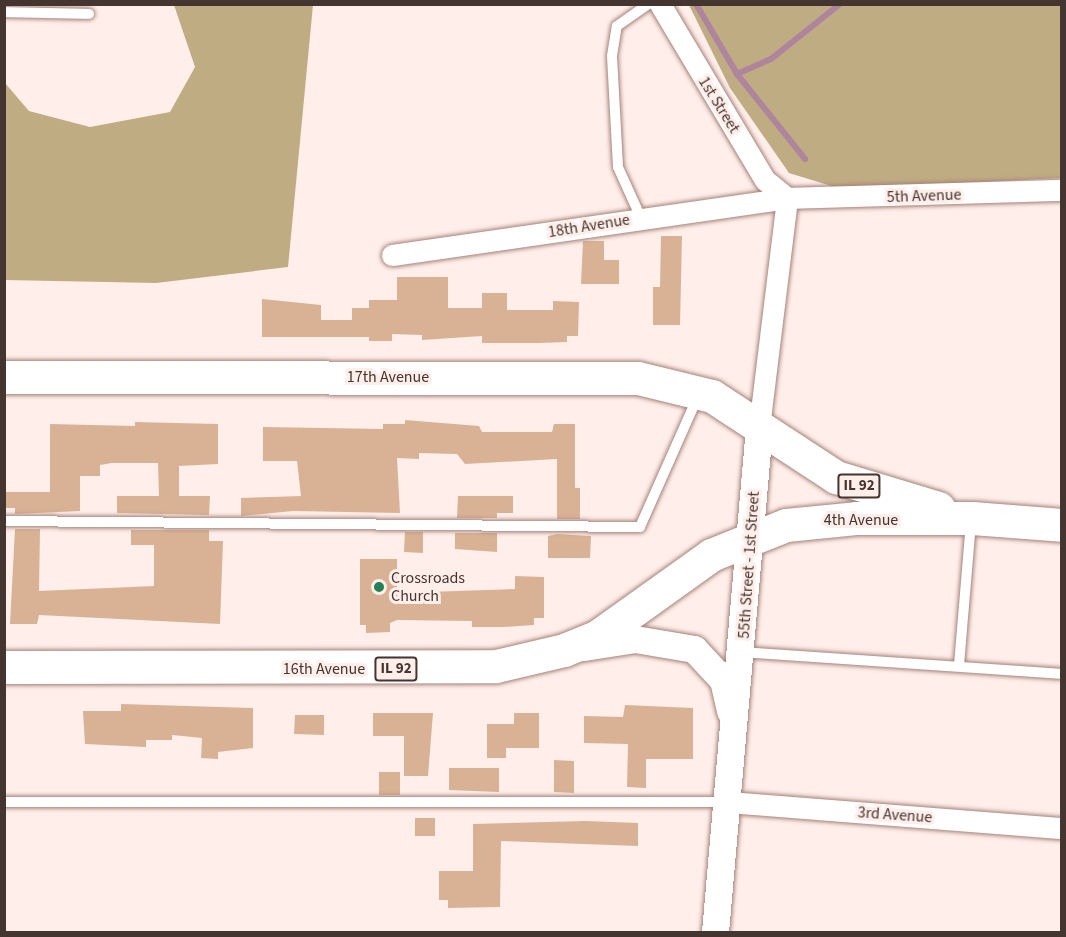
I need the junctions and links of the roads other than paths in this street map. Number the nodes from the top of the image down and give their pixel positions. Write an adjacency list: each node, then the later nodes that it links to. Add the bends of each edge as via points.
1 (649, 4): 7 (lane, via 624,17 612,38 618,167)
2 (660, 4): 6 (street, 1st Street, via 765,180)
3 (4, 12): 4 (lane)
4 (89, 14)
5 (1062, 190): 6 (street, 5th Avenue)
6 (787, 198): 7 (street, 18th Avenue); 11 (street, 55th Street - 1st Street)
7 (641, 218): 8 (street, 18th Avenue)
8 (392, 255)
9 (4, 377): 10 (main road, 17th Avenue / IL 92, via 596,377 638,378)
10 (699, 393): 11 (main road, 17th Avenue / IL 92); 13 (lane, via 640,527)
11 (759, 427): 12 (main road, 4th Avenue / IL 92, via 836,477); 15 (street, 55th Street - 1st Street)
12 (972, 518): 14 (main road, 4th Avenue / IL 92); 15 (main road, 4th Avenue / IL 92, via 821,518); 18 (lane)
13 (4, 521)
14 (1062, 525)
15 (752, 537): 16 (main road, 16th Avenue / IL 92, via 711,555 598,636); 17 (street, 55th Street - 1st Street)
16 (564, 650): 19 (main road, 16th Avenue / IL 92, via 496,666 420,669); 21 (street, via 635,639 694,649 723,680)
17 (742, 652): 18 (lane); 21 (street, 55th Street - 1st Street)
18 (959, 665): 20 (lane)
19 (4, 667)
20 (1062, 674)
21 (735, 735): 23 (street, 55th Street - 1st Street)
22 (4, 802): 23 (lane)
23 (729, 802): 24 (street, 3rd Avenue); 25 (street, 55th Street - 1st Street)
24 (1062, 828)
25 (715, 933)

